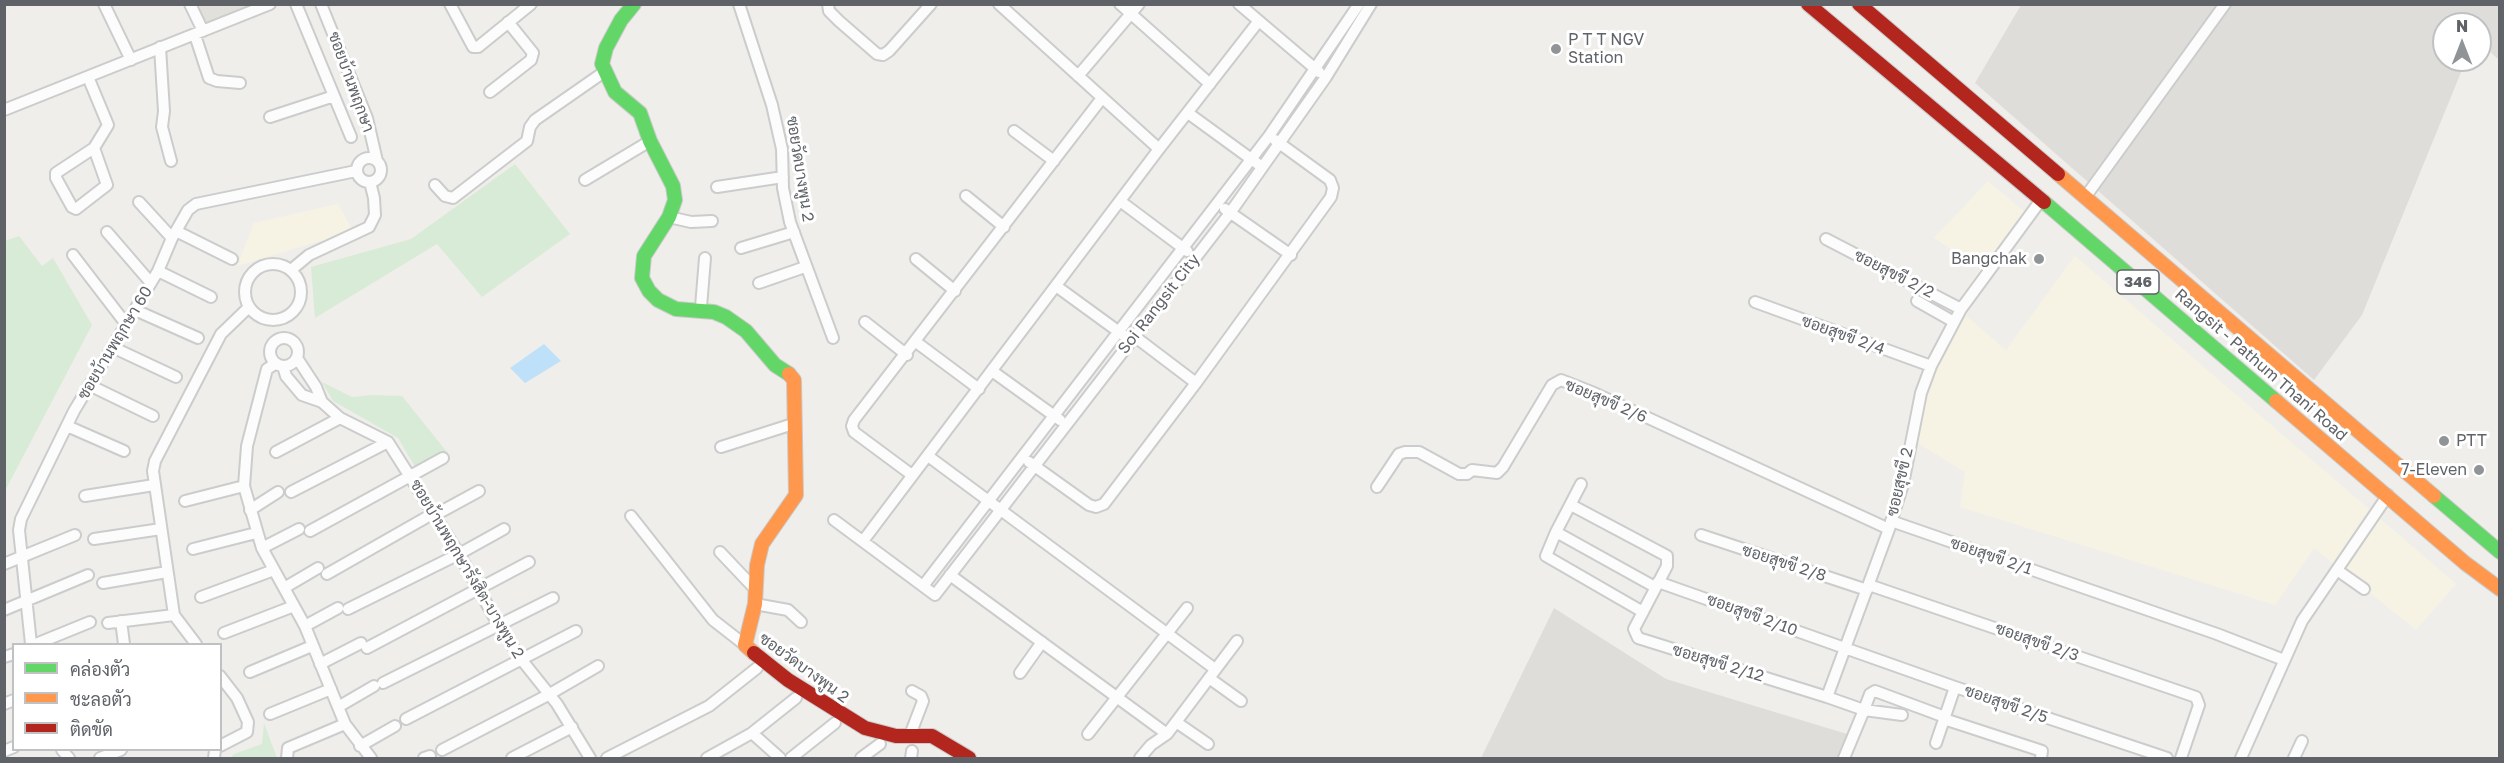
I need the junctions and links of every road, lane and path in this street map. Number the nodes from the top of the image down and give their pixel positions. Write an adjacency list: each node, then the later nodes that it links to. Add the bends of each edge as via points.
1 (104, 4): 26 (street)
2 (190, 4): 24 (street)
3 (270, 4): 24 (street)
4 (296, 4): 35 (street)
5 (321, 4): 48 (street, ซอยบ้านพฤกษา, via 367,118)
6 (531, 4): 22 (street)
7 (634, 4): 28 (main road, via 606,48)
8 (739, 4): 53 (street, ซอยวัดบางพูน 2, via 772,105 782,149)
9 (828, 4): 10 (street, via 839,21 883,56)
10 (931, 4)
11 (1120, 4): 21 (street)
12 (1139, 4): 21 (street)
13 (1239, 4): 23 (street)
14 (1359, 4): 27 (street, Soi Rangsit City)
15 (1371, 4): 31 (street, Soi Rangsit City)
16 (1808, 4): 60 (main road, Rangsit - Pathum Thani Road / 346)
17 (1859, 4): 59 (main road, Rangsit - Pathum Thani Road / 346)
18 (2225, 4): 59 (street)
19 (452, 5): 22 (street, via 473,47)
20 (1003, 6): 29 (street)
21 (1131, 14): 29 (street); 33 (street)
22 (508, 22): 34 (street, via 533,53 531,60)
23 (1258, 22): 27 (street); 33 (street)
24 (199, 33): 25 (street); 32 (street, via 210,78)
25 (160, 46): 26 (street); 47 (street, via 162,127)
26 (131, 60): 30 (street)
27 (1315, 70): 31 (street); 41 (street, Soi Rangsit City)
28 (604, 72): 43 (main road, ซอยวัดบางพูน 2, via 615,92 640,113); 56 (street, via 535,120 527,141 453,198 445,196)
29 (1078, 76): 36 (street)
30 (88, 77): 37 (street); 45 (street, via 108,125)
31 (1326, 77): 44 (street, Soi Rangsit City)
32 (240, 83)
33 (1210, 84): 38 (street)
34 (490, 92)
35 (334, 96): 39 (street); 42 (street)
36 (1102, 98): 46 (street); 50 (street)
37 (4, 110)
38 (1188, 112): 46 (street); 49 (street)
39 (270, 117)
40 (1014, 131): 50 (street)
41 (1269, 136): 44 (street); 49 (street, Soi Rangsit City)
42 (351, 137)
43 (650, 141): 54 (street); 65 (main road, ซอยวัดบางพูน 2, via 674,186)
44 (1280, 143): 51 (street, Soi Rangsit City); 75 (street, via 1330,180 1333,188 1331,197)
45 (94, 148): 45 (street, via 107,184 76,210 56,173)
46 (1159, 149): 61 (street)
47 (171, 160)
48 (377, 160): 52 (street, ซอยบ้านพฤกษา, via 363,159); 55 (street, via 381,174)
49 (1252, 160): 51 (street); 63 (street, Soi Rangsit City)
50 (1054, 161): 67 (street)
51 (1262, 167): 64 (street, Soi Rangsit City)
52 (356, 171): 55 (street, via 360,180); 70 (street, ซอยบ้านพฤกษา 60, via 196,204)
53 (783, 177): 57 (street); 69 (street, ซอยวัดบางพูน 2)
54 (585, 180)
55 (370, 183): 81 (street, via 375,215 369,227 309,255)
56 (435, 185)
57 (717, 187)
58 (966, 196): 67 (street)
59 (2086, 196): 160 (main road, Rangsit - Pathum Thani Road / 346)
60 (2041, 200): 92 (street, ซอยสุขขี 2); 138 (main road, Rangsit - Pathum Thani Road / 346)
61 (1120, 201): 73 (street); 85 (street)
62 (139, 202): 70 (street)
63 (1218, 203): 64 (street); 73 (street, Soi Rangsit City)
64 (1230, 213): 75 (street); 76 (street, Soi Rangsit City)
65 (672, 218): 66 (street); 91 (main road, ซอยวัดบางพูน 2, via 644,256 642,278 658,300 676,309)
66 (712, 221)
67 (1004, 227): 86 (street)
68 (107, 232): 83 (street)
69 (794, 232): 72 (street); 80 (street, ซอยวัดบางพูน 2)
70 (174, 235): 78 (street); 82 (street, ซอยบ้านพฤกษา 60)
71 (1826, 239): 92 (street, ซอยสุขขี 2/2)
72 (741, 248)
73 (1183, 248): 76 (street); 98 (street, Soi Rangsit City)
74 (73, 255): 97 (street)
75 (1291, 255): 111 (street)
76 (1195, 257): 102 (street, Soi Rangsit City)
77 (705, 258): 91 (street)
78 (232, 259)
79 (916, 259): 86 (street)
80 (805, 267): 84 (street); 101 (street, ซอยวัดบางพูน 2)
81 (291, 270): 90 (street, via 281,264 270,264 254,271 245,290); 94 (street, via 300,283 301,299 292,313)
82 (158, 271): 83 (street, ซอยบ้านพฤกษา 60); 87 (street)
83 (151, 283): 93 (street, ซอยบ้านพฤกษา 60)
84 (759, 283)
85 (1056, 286): 98 (street); 109 (street)
86 (956, 291): 103 (street)
87 (211, 297)
88 (1917, 301): 96 (street)
89 (1755, 302): 108 (street, ซอยสุขขี 2/4)
90 (249, 307): 94 (street, via 263,318); 132 (street, via 221,334 155,461)
91 (700, 309): 118 (main road, ซอยวัดบางพูน 2, via 739,326 774,365 789,373 795,392)
92 (1961, 309): 96 (street, ซอยสุขขี 2)
93 (135, 310): 97 (street, ซอยบ้านพฤกษา 60); 99 (street)
94 (278, 320): 100 (street)
95 (865, 322): 105 (street)
96 (1954, 322): 108 (street, ซอยสุขขี 2)
97 (126, 324): 104 (street, ซอยบ้านพฤกษา 60)
98 (1120, 333): 102 (street); 116 (street, Soi Rangsit City)
99 (198, 338)
100 (282, 338): 106 (street, via 296,344); 107 (street, via 273,342 270,351 272,361)
101 (833, 338)
102 (1132, 339): 111 (street); 119 (street, Soi Rangsit City)
103 (916, 342): 105 (street); 113 (street)
104 (112, 347): 110 (street); 112 (street, ซอยบ้านพฤกษา 60)
105 (907, 355): 129 (street, via 852,426 854,432)
106 (297, 358): 107 (street, via 290,366); 114 (street, ซอยบ้านพฤกษารังสิต-บางพูน 2)
107 (279, 365): 114 (street, ซอยบ้านพฤกษารังสิต-บางพูน 2, via 302,394); 133 (street, via 267,369 247,446)
108 (1931, 366): 148 (street, ซอยสุขขี 2, via 1916,408 1903,484)
109 (992, 371): 113 (street); 116 (street)
110 (176, 376)
111 (1196, 383): 128 (street, via 1104,504 1089,505)
112 (89, 386): 115 (street); 120 (street, ซอยบ้านพฤกษา 60)
113 (979, 388): 125 (street)
114 (322, 402): 117 (street, ซอยบ้านพฤกษารังสิต-บางพูน 2)
115 (153, 416)
116 (1055, 417): 119 (street); 126 (street, Soi Rangsit City)
117 (340, 418): 121 (street, ซอยบ้านพฤกษารังสิต-บางพูน 2); 124 (street)
118 (793, 424): 122 (street); 182 (main road, ซอยวัดบางพูน 2, via 795,495 762,544 757,565)
119 (1066, 425): 128 (street, Soi Rangsit City)
120 (67, 426): 123 (street); 162 (street, ซอยบ้านพฤกษา 60, via 21,519)
121 (388, 442): 130 (street, ซอยบ้านพฤกษารังสิต-บางพูน 2); 137 (street)
122 (721, 447)
123 (124, 451)
124 (276, 452)
125 (928, 456): 129 (street); 140 (street)
126 (1023, 457): 128 (street); 140 (street, Soi Rangsit City)
127 (443, 458): 130 (street)
128 (1034, 465): 144 (street, Soi Rangsit City)
129 (912, 475): 156 (street)
130 (412, 477): 145 (street, ซอยบ้านพฤกษารังสิต-บางพูน 2); 157 (street)
131 (1581, 484): 142 (street)
132 (154, 485): 139 (street); 149 (street)
133 (244, 486): 141 (street); 143 (street)
134 (1377, 487): 148 (street, ซอยสุขขี 2/6, via 1399,454 1406,452 1419,452 1459,474 1472,470 1497,473 1552,385 1561,380)
135 (479, 491): 145 (street)
136 (278, 492): 143 (street)
137 (291, 492)
138 (2388, 495): 164 (main road, Rangsit - Pathum Thani Road / 346); 167 (street)
139 (85, 496)
140 (988, 500): 144 (street); 173 (street, Soi Rangsit City)
141 (185, 501)
142 (1571, 505): 151 (street); 172 (street, via 1667,556 1667,566)
143 (250, 510): 152 (street)
144 (1000, 510): 170 (street, Soi Rangsit City); 197 (street)
145 (434, 514): 161 (street, ซอยบ้านพฤกษารังสิต-บางพูน 2); 174 (street)
146 (632, 516): 204 (street, via 712,620)
147 (834, 520): 156 (street)
148 (1890, 525): 175 (street, ซอยสุขขี 2); 208 (street, ซอยสุขขี 2/1, via 2090,590)
149 (161, 528): 155 (street); 168 (street)
150 (504, 529): 161 (street)
151 (1556, 532): 172 (street, ซอยสุขขี 2/10); 187 (street, via 1546,552 1550,560)
152 (256, 533): 157 (street); 158 (street)
153 (75, 535): 162 (street)
154 (1701, 535): 175 (street, ซอยสุขขี 2/8)
155 (93, 539)
156 (863, 541): 173 (street)
157 (262, 548): 166 (street)
158 (193, 549)
159 (720, 552): 182 (street)
160 (2499, 552)
161 (459, 554): 176 (street, ซอยบ้านพฤกษารังสิต-บางพูน 2); 194 (street)
162 (22, 557): 165 (street); 183 (street, ซอยบ้านพฤกษา 60)
163 (529, 562): 176 (street)
164 (2465, 563): 178 (main road, Rangsit - Pathum Thani Road / 346); 179 (main road)
165 (4, 564)
166 (274, 570): 174 (street); 180 (street)
167 (2337, 570): 177 (street); 208 (street, via 2302,621)
168 (167, 572): 171 (street); 188 (street)
169 (88, 575): 183 (street)
170 (950, 575): 173 (street, Soi Rangsit City, via 935,595); 199 (street)
171 (103, 583)
172 (1657, 584): 187 (street); 206 (street, ซอยสุขขี 2/10)
173 (923, 586)
174 (284, 588): 184 (street)
175 (1868, 588): 206 (street, ซอยสุขขี 2); 262 (street, ซอยสุขขี 2/3, via 2193,695 2199,705)
176 (478, 589): 193 (street, ซอยบ้านพฤกษารังสิต-บางพูน 2); 209 (street)
177 (2364, 589)
178 (2499, 589)
179 (2499, 596)
180 (201, 597)
181 (553, 598): 193 (street)
182 (758, 600): 191 (street, via 788,610); 204 (main road, ซอยวัดบางพูน 2)
183 (27, 601): 186 (street); 200 (street, ซอยบ้านพฤกษา 60)
184 (294, 606): 194 (street); 196 (street)
185 (1187, 608): 197 (street)
186 (4, 610)
187 (1642, 612): 221 (street, ซอยสุขขี 2/12, via 1634,629 1638,638)
188 (174, 615): 189 (street); 203 (street)
189 (122, 621): 192 (street); 202 (street)
190 (90, 622): 201 (street)
191 (801, 622)
192 (108, 623)
193 (498, 624): 207 (street, ซอยบ้านพฤกษารังสิต-บางพูน 2); 224 (street)
194 (305, 626): 205 (street)
195 (576, 631): 207 (street)
196 (224, 633)
197 (1167, 633): 214 (street); 220 (street)
198 (1237, 641): 214 (street)
199 (1042, 642): 213 (street); 220 (street)
200 (31, 643)
201 (41, 643)
202 (124, 643)
203 (195, 643)
204 (745, 645): 238 (main road, ซอยวัดบางพูน 2, via 788,680 865,728 896,736)
205 (312, 646): 209 (street); 212 (street)
206 (1846, 648): 216 (street, ซอยสุขขี 2/5); 221 (street, ซอยสุขขี 2)
207 (521, 659): 219 (street, ซอยบ้านพฤกษารังสิต-บางพูน 2); 229 (street)
208 (2284, 660): 263 (street)
209 (320, 664): 217 (street)
210 (598, 666): 219 (street)
211 (757, 668): 252 (street, via 709,706)
212 (250, 672)
213 (1020, 673)
214 (1212, 674): 223 (street); 230 (street)
215 (222, 679): 243 (street, via 248,722 247,732)
216 (1955, 687): 228 (street); 261 (street, ซอยสุขขี 2/5)
217 (331, 689): 224 (street); 226 (street)
218 (912, 692): 238 (street, via 923,701)
219 (548, 695): 234 (street, ซอยบ้านพฤกษารังสิต-บางพูน 2); 245 (street)
220 (1117, 697): 236 (street); 237 (street)
221 (1827, 697): 225 (street)
222 (796, 698): 235 (street)
223 (1241, 701)
224 (338, 706): 232 (street)
225 (1864, 710): 227 (street); 228 (street, via 1875,691); 259 (street)
226 (270, 714)
227 (1902, 715)
228 (1945, 718): 242 (street); 260 (street, via 2042,751)
229 (406, 719)
230 (1176, 722): 237 (street); 241 (street)
231 (835, 723): 255 (street)
232 (345, 724): 244 (street); 248 (street, via 288,748)
233 (395, 726): 244 (street)
234 (572, 728): 250 (street); 251 (street, ซอยบ้านพฤกษารังสิต-บางพูน 2)
235 (752, 733): 253 (street); 254 (street)
236 (1088, 734)
237 (1167, 734): 258 (street)
238 (910, 735): 257 (main road, ซอยวัดบางพูน 2, via 932,736)
239 (2302, 741): 264 (street)
240 (880, 744): 256 (street)
241 (1208, 744)
242 (1936, 744)
243 (222, 745)
244 (360, 746): 249 (street)
245 (442, 750)
246 (119, 751): 247 (street)
247 (100, 759)
248 (287, 759)
249 (370, 759)
250 (512, 759)
251 (591, 759)
252 (607, 759)
253 (707, 759)
254 (780, 759)
255 (791, 759)
256 (861, 759)
257 (969, 759)
258 (1140, 759)
259 (1844, 759)
260 (2041, 759)
261 (2167, 759)
262 (2181, 759)
263 (2241, 759)
264 (2294, 759)

